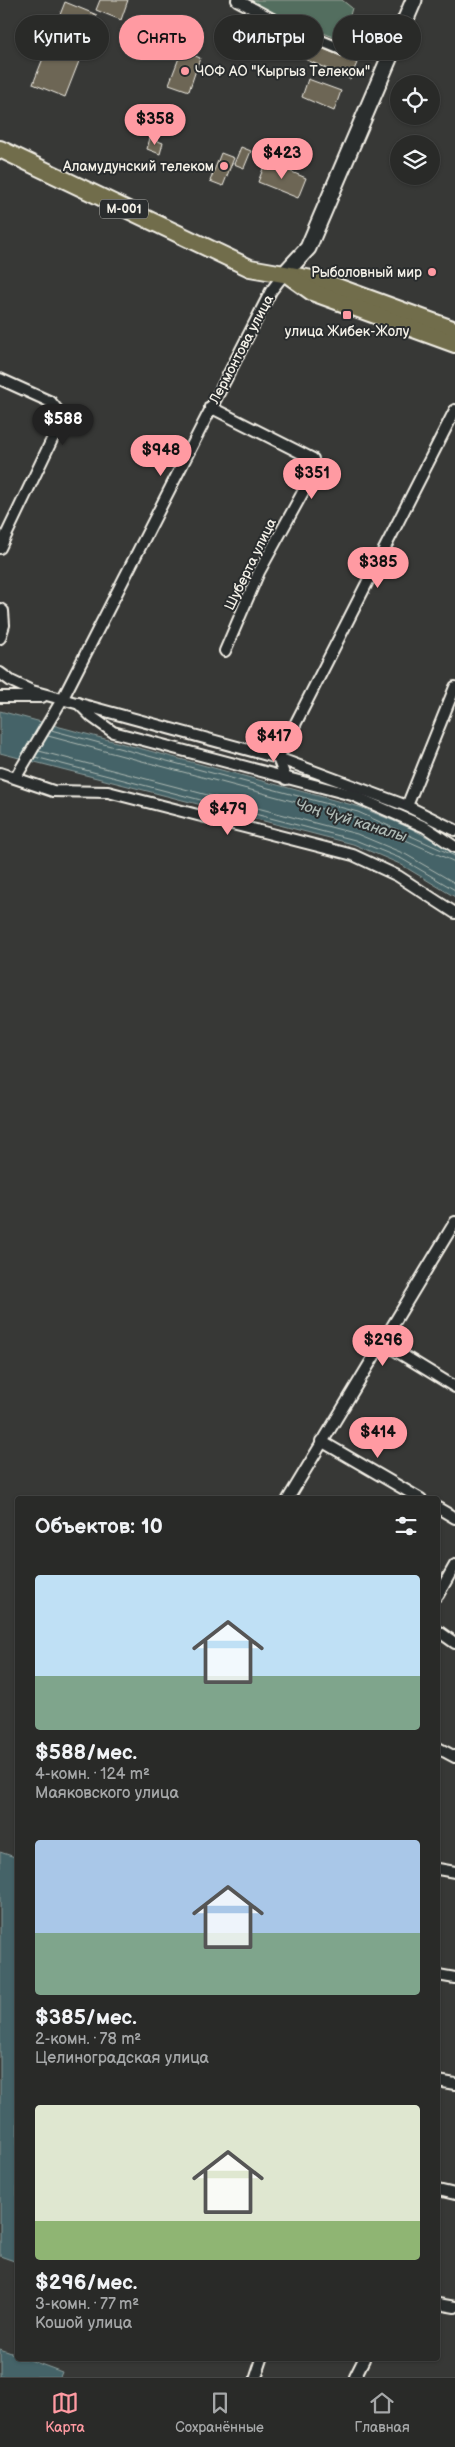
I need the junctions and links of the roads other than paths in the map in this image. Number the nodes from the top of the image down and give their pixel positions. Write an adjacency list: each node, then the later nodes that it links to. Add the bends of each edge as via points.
1 (237, 0): 3 (street, via 285,26)
2 (414, 0): 5 (main road, Лермонтова улица, via 308,248)
3 (333, 46)
4 (0, 149): 5 (main road, М-001, via 250,268)
5 (285, 273): 6 (main road, М-001, via 318,280); 7 (main road, М-001, via 312,292); 9 (street, Лермонтова улица, via 270,291)
6 (455, 330)
7 (455, 344)
8 (0, 379): 11 (street, via 51,402 60,412 59,425)
9 (210, 407): 14 (street, Шуберта улица, via 313,459 314,472 259,572); 18 (street, Лермонтова улица)
10 (455, 410): 20 (street)
11 (0, 548)
12 (0, 609): 13 (street, via 4,625)
13 (0, 638)
14 (224, 651)
15 (0, 673): 18 (street, via 32,691)
16 (455, 687): 24 (street)
17 (0, 697): 18 (street)
18 (63, 698): 19 (street); 22 (street, Лермонтова улица)
19 (77, 702): 20 (street); 23 (street, via 113,732)
20 (278, 758): 23 (street); 24 (street)
21 (0, 773): 22 (street)
22 (19, 773): 27 (street, via 53,791 108,792 353,855 398,876)
23 (286, 779): 26 (street, via 352,795 425,827)
24 (408, 806): 25 (street)
25 (455, 830)
26 (455, 847)
27 (455, 913)
28 (455, 1222): 29 (street)
29 (383, 1343): 30 (street); 31 (street)
30 (455, 1388)
31 (321, 1441): 32 (street); 33 (street)
32 (290, 1496)
33 (416, 1496)
34 (440, 1509): 35 (street)
35 (455, 1518)
36 (455, 1565): 37 (street)
37 (440, 1591)
38 (440, 1632): 39 (street)
39 (455, 1643)
40 (440, 1749): 41 (street)
41 (455, 1757)
42 (455, 1872): 43 (street)
43 (440, 1873)
44 (440, 1975): 45 (street)
45 (455, 1978)
46 (440, 2081): 47 (street)
47 (455, 2084)
48 (440, 2190): 49 (street)
49 (455, 2194)
50 (440, 2304): 51 (street)
51 (455, 2307)
52 (261, 2361): 54 (street)
53 (363, 2361): 55 (street)
54 (256, 2377)
55 (355, 2377)

